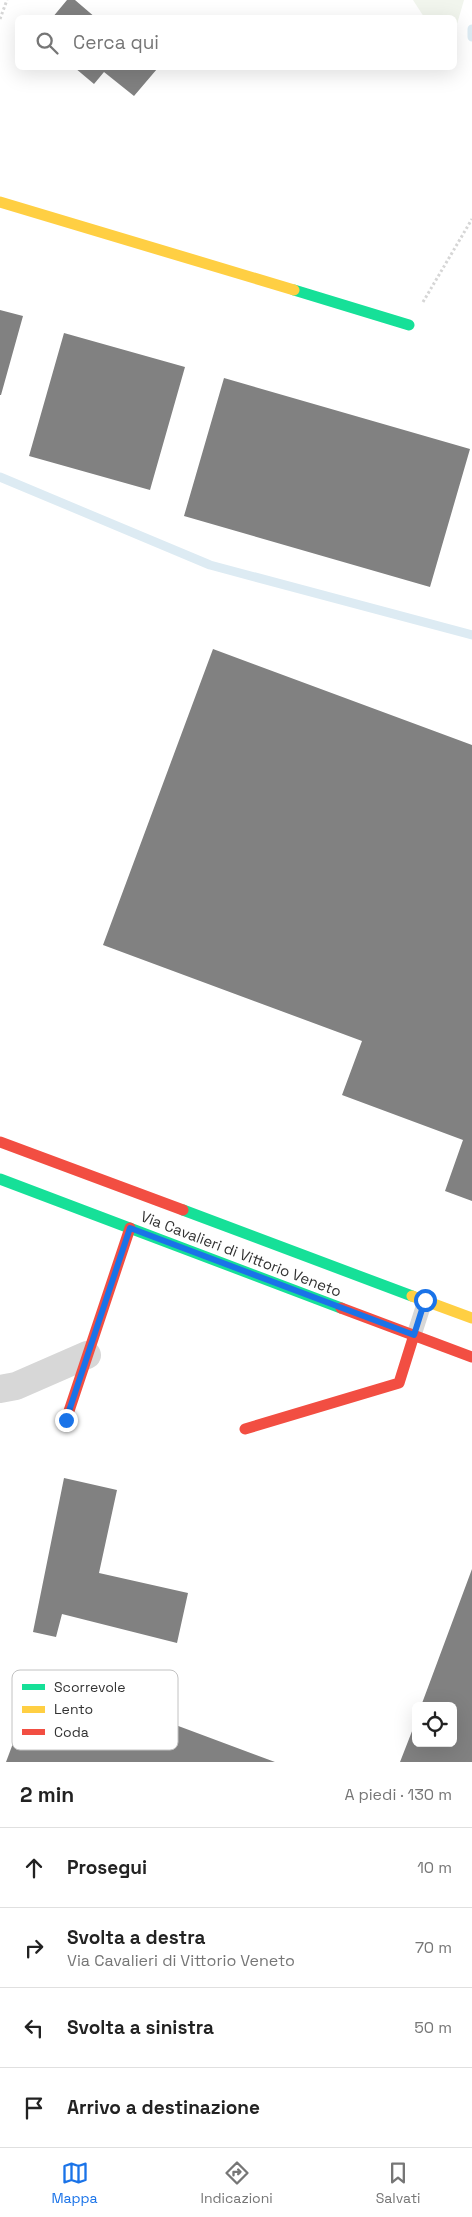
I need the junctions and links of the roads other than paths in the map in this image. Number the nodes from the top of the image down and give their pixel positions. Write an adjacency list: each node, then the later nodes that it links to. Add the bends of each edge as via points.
1 (0, 202): 2 (street)
2 (409, 325)
3 (0, 1142): 6 (street, Via Cavalieri di Vittorio Veneto)
4 (0, 1179): 5 (street, Via Cavalieri di Vittorio Veneto)
5 (130, 1228): 8 (street, Via Cavalieri di Vittorio Veneto); 9 (street)
6 (425, 1300): 7 (street, Via Cavalieri di Vittorio Veneto); 8 (lane)
7 (472, 1318)
8 (414, 1335): 10 (street, Via Cavalieri di Vittorio Veneto); 13 (street, via 399,1383)
9 (88, 1355): 11 (street, via 16,1386); 12 (street)
10 (472, 1357)
11 (0, 1389)
12 (66, 1420)
13 (245, 1429)

